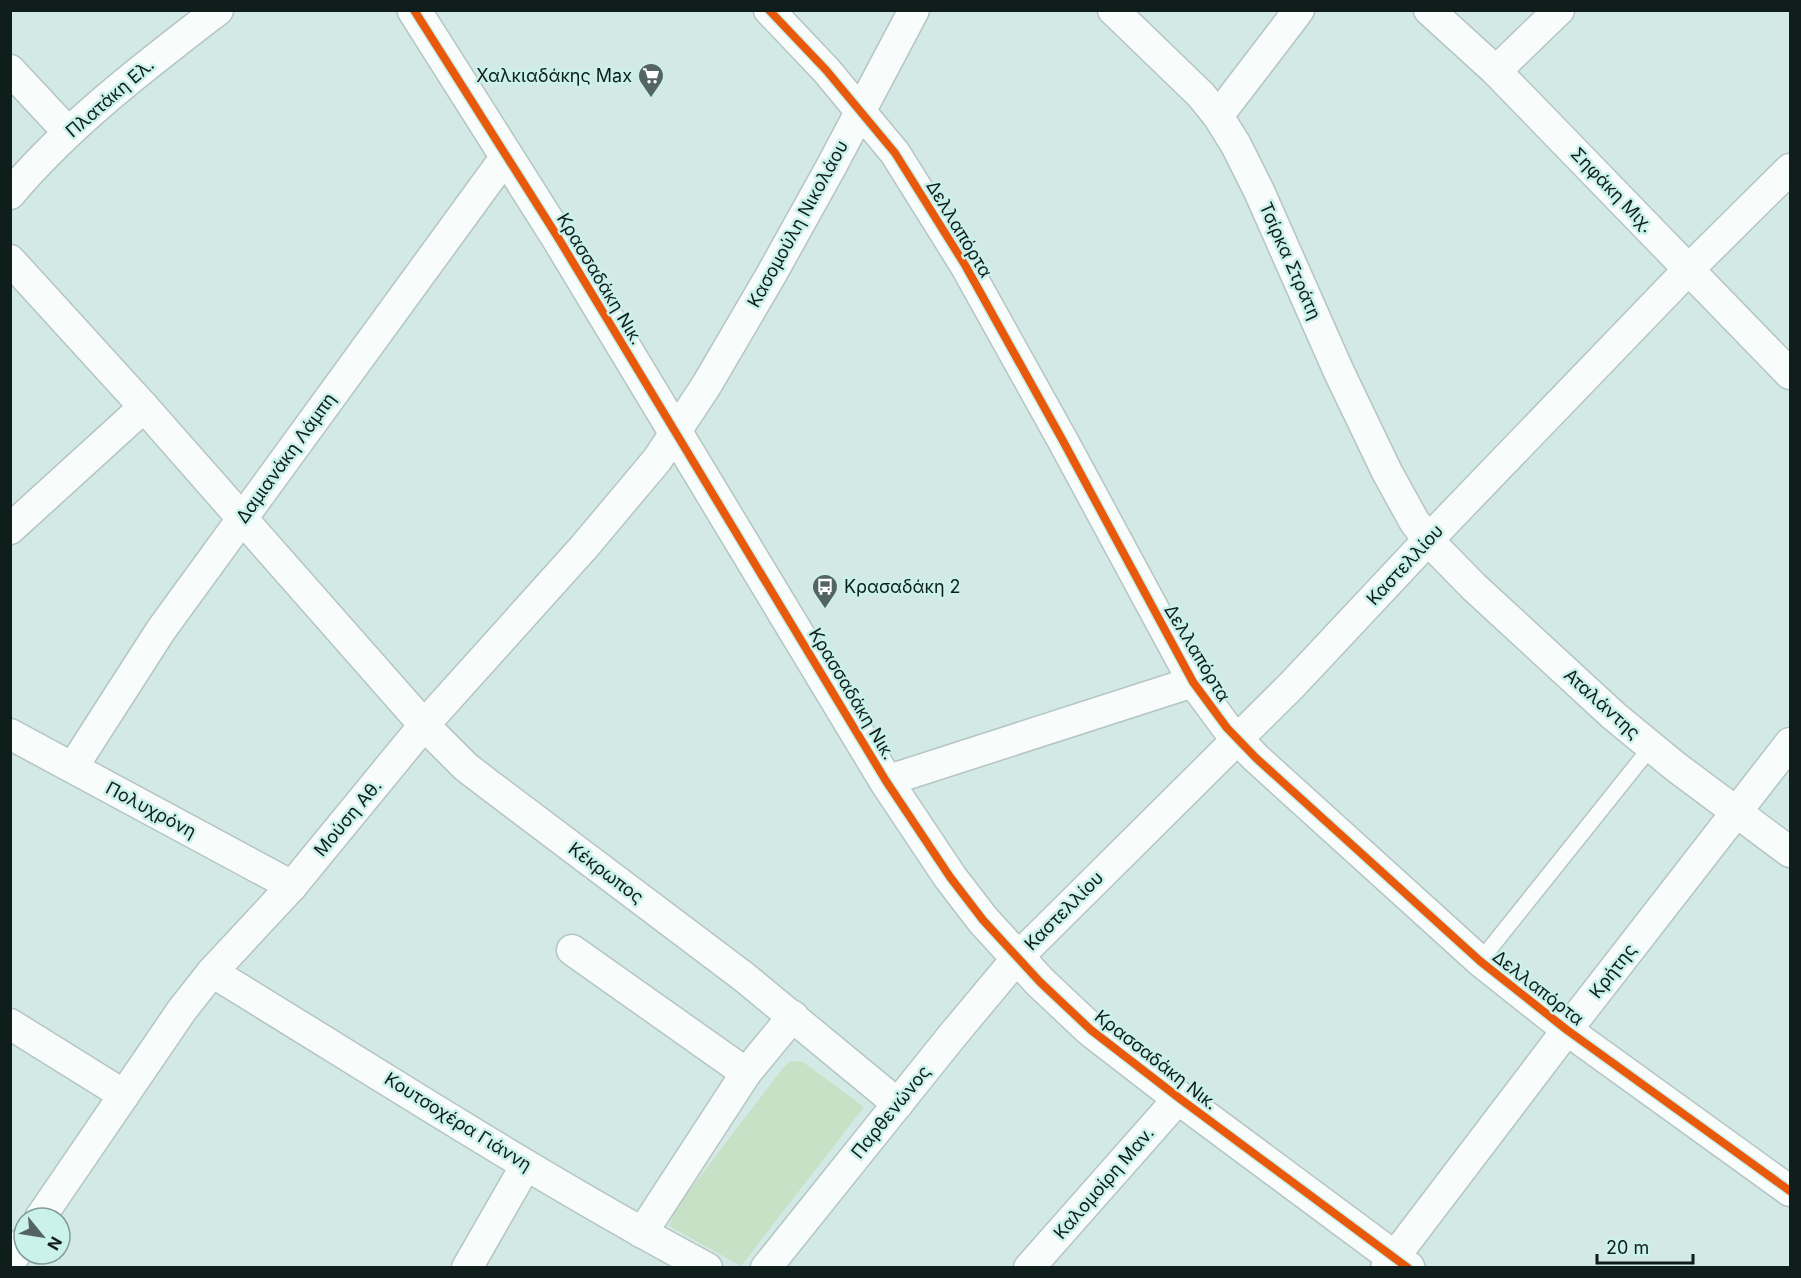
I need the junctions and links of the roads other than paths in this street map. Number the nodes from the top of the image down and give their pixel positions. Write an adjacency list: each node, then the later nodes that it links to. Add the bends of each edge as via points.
1 (218, 10): 13 (street, Πλατάκη Ελ.)
2 (414, 10): 14 (street, Κρασσαδάκη Νικ.)
3 (769, 10): 11 (street, Δελλαπόρτα)
4 (914, 10): 11 (street, Κασομούλη Νικολάου)
5 (1113, 10): 12 (street, Τσίρκα Στράτη)
6 (1299, 10): 12 (street)
7 (1429, 10): 10 (street, Σηφάκη Μιχ.)
8 (1559, 10): 10 (street)
9 (10, 70): 13 (street)
10 (1496, 71): 18 (street, Σηφάκη Μιχ.)
11 (861, 110): 21 (street, Κασομούλη Νικολάου, via 765,285); 25 (street, Δελλαπόρτα, via 895,153 965,265)
12 (1218, 116): 24 (street, Τσίρκα Στράτη, via 1259,191 1387,472)
13 (68, 132): 16 (street, Πλατάκη Ελ.)
14 (507, 155): 21 (street, Κρασσαδάκη Νικ.); 22 (street, Δαμιανάκη Λάμπη)
15 (1791, 170): 18 (street, Καστελλίου)
16 (10, 194)
17 (10, 261): 20 (street, Κέκρωπος)
18 (1689, 268): 19 (street, Σηφάκη Μιχ.); 24 (street, Καστελλίου)
19 (1791, 374)
20 (144, 407): 22 (street, Κέκρωπος); 23 (street)
21 (675, 434): 26 (street, Μούση Αθ., via 618,509); 32 (street, Κρασσαδάκη Νικ.)
22 (242, 518): 26 (street, Κέκρωπος); 31 (street, Δαμιανάκη Λάμπη, via 161,630)
23 (10, 529)
24 (1428, 540): 28 (street, Καστελλίου); 30 (street, Αταλάντης)
25 (1193, 682): 28 (street, Δελλαπόρτα); 32 (street)
26 (424, 725): 35 (street, Μούση Αθ.); 40 (street, Κέκρωπος, via 488,784)
27 (10, 734): 31 (street, Πολυχρόνη)
28 (1237, 741): 37 (street, Καστελλίου); 38 (street, Δελλαπόρτα)
29 (1791, 743): 33 (street, Κρήτης)
30 (1651, 747): 33 (street, Αταλάντης); 38 (lane)
31 (73, 767): 35 (street, Πολυχρόνη)
32 (886, 781): 37 (street, Κρασσαδάκη Νικ., via 950,877)
33 (1738, 812): 34 (street, Αταλάντης); 42 (street, Κρήτης)
34 (1791, 852)
35 (292, 886): 39 (street, Μούση Αθ.)
36 (572, 950): 43 (street)
37 (1017, 958): 45 (street, Κρασσαδάκη Νικ., via 1091,1030); 46 (street, Παρθενώνος)
38 (1480, 961): 42 (street, Δελλαπόρτα)
39 (212, 972): 44 (street, Μούση Αθ.); 47 (street, Κουτσοχέρα Γιάννη)
40 (793, 1016): 43 (street); 46 (street, Κέκρωπος)
41 (10, 1024): 44 (street)
42 (1567, 1030): 48 (street, Δελλαπόρτα); 51 (street, Κρήτης)
43 (746, 1073): 50 (street)
44 (123, 1095): 49 (street, Μούση Αθ.)
45 (1179, 1098): 51 (street, Κρασσαδάκη Νικ.); 55 (street, Καλομοίρη Μαν.)
46 (898, 1104): 54 (street, Παρθενώνος)
47 (526, 1165): 50 (street, Κουτσοχέρα Γιάννη); 52 (street)
48 (1791, 1191)
49 (48, 1206)
50 (642, 1233): 53 (street, Κουτσοχέρα Γιάννη)
51 (1396, 1264)
52 (467, 1268)
53 (707, 1268)
54 (766, 1268)
55 (1029, 1268)

